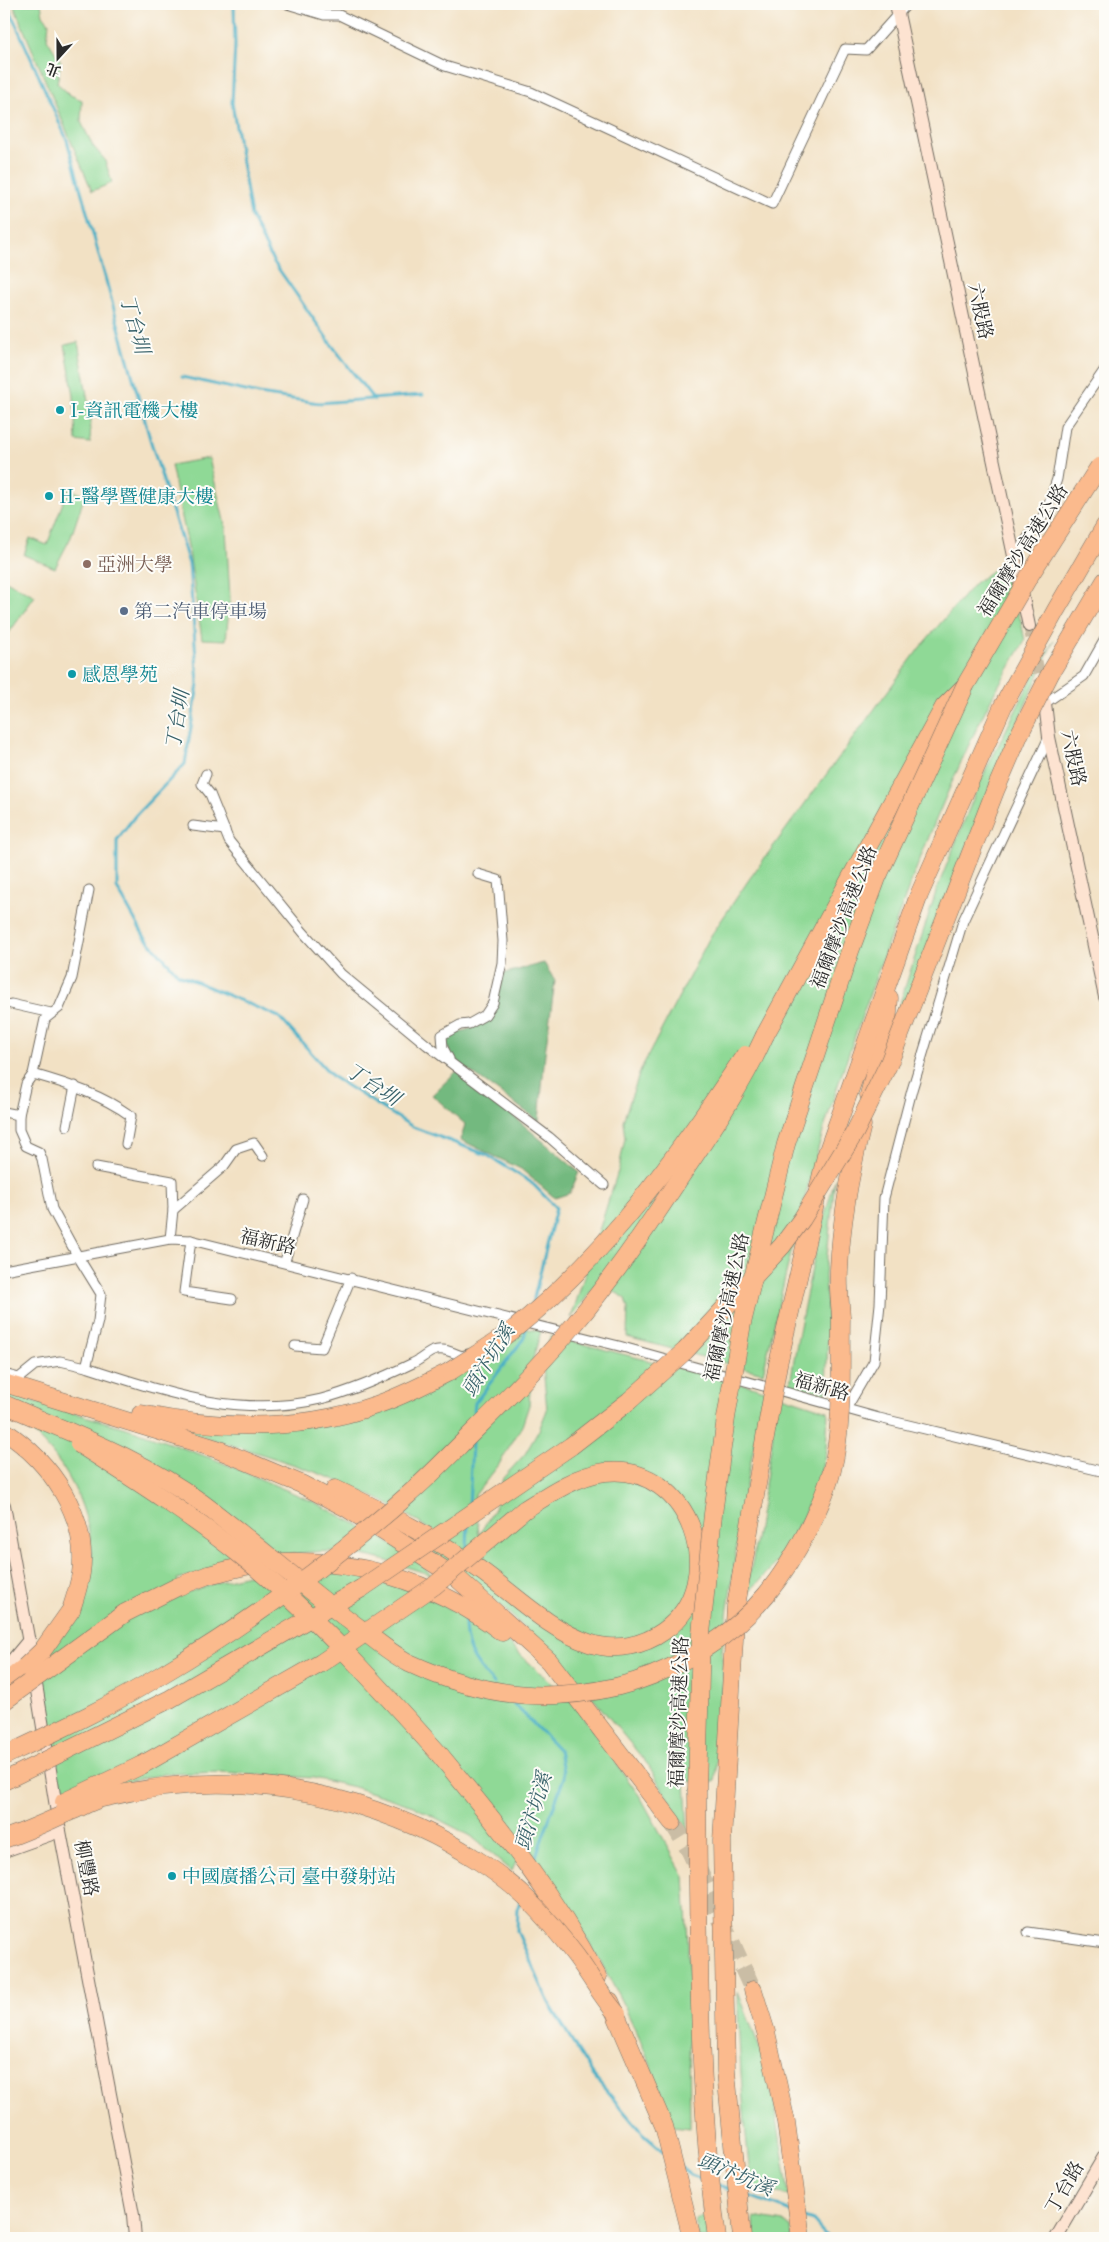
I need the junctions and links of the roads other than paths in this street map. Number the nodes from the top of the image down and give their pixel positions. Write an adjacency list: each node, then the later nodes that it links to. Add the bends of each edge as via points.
1 (287, 4): 3 (street, via 324,15 339,15 445,66 531,92 772,204 845,49 866,50)
2 (907, 4): 3 (street)
3 (897, 9): 7 (street, 六股路)
4 (1105, 369): 7 (street, via 1065,426 1057,479 1046,512)
5 (1102, 463): 11 (highway, 福爾摩沙高速公路, bridge, via 1028,578)
6 (1105, 526): 19 (highway, via 1003,706 919,895)
7 (1015, 556): 9 (street, 六股路)
8 (1105, 581): 62 (highway, bridge, via 1020,732 890,1063 855,1132 782,1246 692,1344 629,1401 571,1446 362,1588 170,1699)
9 (1029, 626)
10 (1105, 639): 12 (street, via 1084,676)
11 (965, 686): 23 (highway, bridge, via 944,706); 74 (highway, 福爾摩沙高速公路, bridge, via 877,878 786,1144 742,1323 726,1418 701,1634 696,1790 707,2148)
12 (1045, 703): 13 (street, 六股路)
13 (1049, 737): 20 (street, 六股路); 50 (street, via 963,921 912,1090 884,1198 874,1361)
14 (206, 774): 16 (street, via 202,784 210,794)
15 (193, 826): 16 (street)
16 (225, 830): 24 (street, via 229,841 341,974)
17 (478, 874): 24 (street, via 498,880 502,963 493,1003 485,1015 442,1035 443,1048)
18 (89, 890): 22 (street, via 72,978 59,1008)
19 (892, 968): 51 (highway, bridge, via 887,1025 848,1179 839,1271 838,1425 832,1470 820,1506 788,1568 751,1612 722,1637 686,1660 639,1681 581,1694 537,1696 495,1693 454,1681 407,1662 344,1618 176,1485 111,1448); 76 (highway, bridge, via 826,1156 778,1364 736,1606 722,1841 726,2071)
20 (1105, 997)
21 (11, 1004): 22 (street)
22 (51, 1013): 25 (street, via 45,1019)
23 (765, 1035): 48 (highway, bridge, via 748,1052 646,1195 609,1238 573,1276 512,1331 449,1372 375,1406 280,1425 228,1427 177,1421); 61 (highway, bridge, via 748,1073 719,1120 649,1225 573,1325 516,1390 411,1493 277,1599 205,1649 124,1696)
24 (450, 1061): 33 (street, via 549,1137)
25 (33, 1074): 26 (street); 28 (street, via 26,1084)
26 (75, 1086): 29 (street); 30 (street, via 131,1116)
27 (4, 1112): 28 (street)
28 (19, 1115): 38 (street, via 19,1130 26,1146 39,1152 52,1209)
29 (67, 1126)
30 (126, 1144)
31 (262, 1156): 35 (street, via 254,1143 236,1149 224,1166)
32 (96, 1167): 35 (street, via 172,1181)
33 (604, 1185)
34 (303, 1199): 39 (street)
35 (173, 1210): 36 (street)
36 (170, 1239): 37 (street, 福新路); 38 (street, 福新路)
37 (191, 1240): 39 (street, 福新路); 42 (street, via 184,1292)
38 (77, 1255): 40 (street, 福新路); 45 (street, via 101,1294)
39 (284, 1261): 41 (street, 福新路)
40 (4, 1270)
41 (351, 1278): 43 (street, 福新路); 44 (street, via 322,1348)
42 (232, 1299)
43 (523, 1322): 45 (street, via 478,1350 462,1356 446,1350 433,1350 416,1362 360,1387 320,1399 261,1407 181,1397); 50 (street, 福新路)
44 (295, 1346)
45 (86, 1367): 46 (street, via 60,1360 35,1364 19,1378)
46 (4, 1374)
47 (4, 1383): 48 (highway)
48 (47, 1395): 53 (highway)
49 (4, 1404): 51 (highway)
50 (846, 1409): 54 (street, 福新路)
51 (41, 1420): 71 (highway, bridge, via 172,1503 247,1560 366,1673 440,1755 520,1853 576,1934)
52 (4, 1431): 58 (highway, bridge, via 36,1456 60,1487 73,1512 82,1550 81,1572 71,1610 42,1651)
53 (217, 1449): 60 (highway, via 301,1484 345,1507 466,1587 549,1661); 64 (highway, bridge, via 274,1464 384,1513 467,1562 558,1628 590,1644 617,1648 657,1636 681,1616 697,1582 700,1565 692,1529 682,1508 660,1485 630,1472 586,1476 568,1483 524,1510 434,1586 320,1663 142,1765)
54 (1105, 1472)
55 (4, 1505): 56 (street, 柳豐路)
56 (29, 1640): 57 (street); 65 (street, 柳豐路)
57 (4, 1670)
58 (4, 1684)
59 (4, 1701): 60 (highway, bridge, via 125,1613 177,1587 208,1575 262,1563 305,1561 371,1569 398,1576 440,1594 486,1620 534,1656)
60 (588, 1711): 63 (highway)
61 (4, 1756)
62 (4, 1781)
63 (672, 1822)
64 (4, 1828)
65 (60, 1831): 67 (street); 75 (street, 柳豐路)
66 (4, 1839): 71 (highway, bridge, via 99,1799 174,1785 280,1787 332,1796 366,1806 440,1838 485,1865 525,1897 576,1956)
67 (4, 1851)
68 (1028, 1932): 69 (street)
69 (1105, 1942)
70 (753, 1990): 77 (highway, via 778,2081 791,2150)
71 (617, 2014): 73 (highway, via 664,2126)
72 (1105, 2155): 78 (street, 丁台路)
73 (691, 2236)
74 (717, 2236)
75 (135, 2238)
76 (742, 2238)
77 (800, 2238)
78 (1056, 2238)

